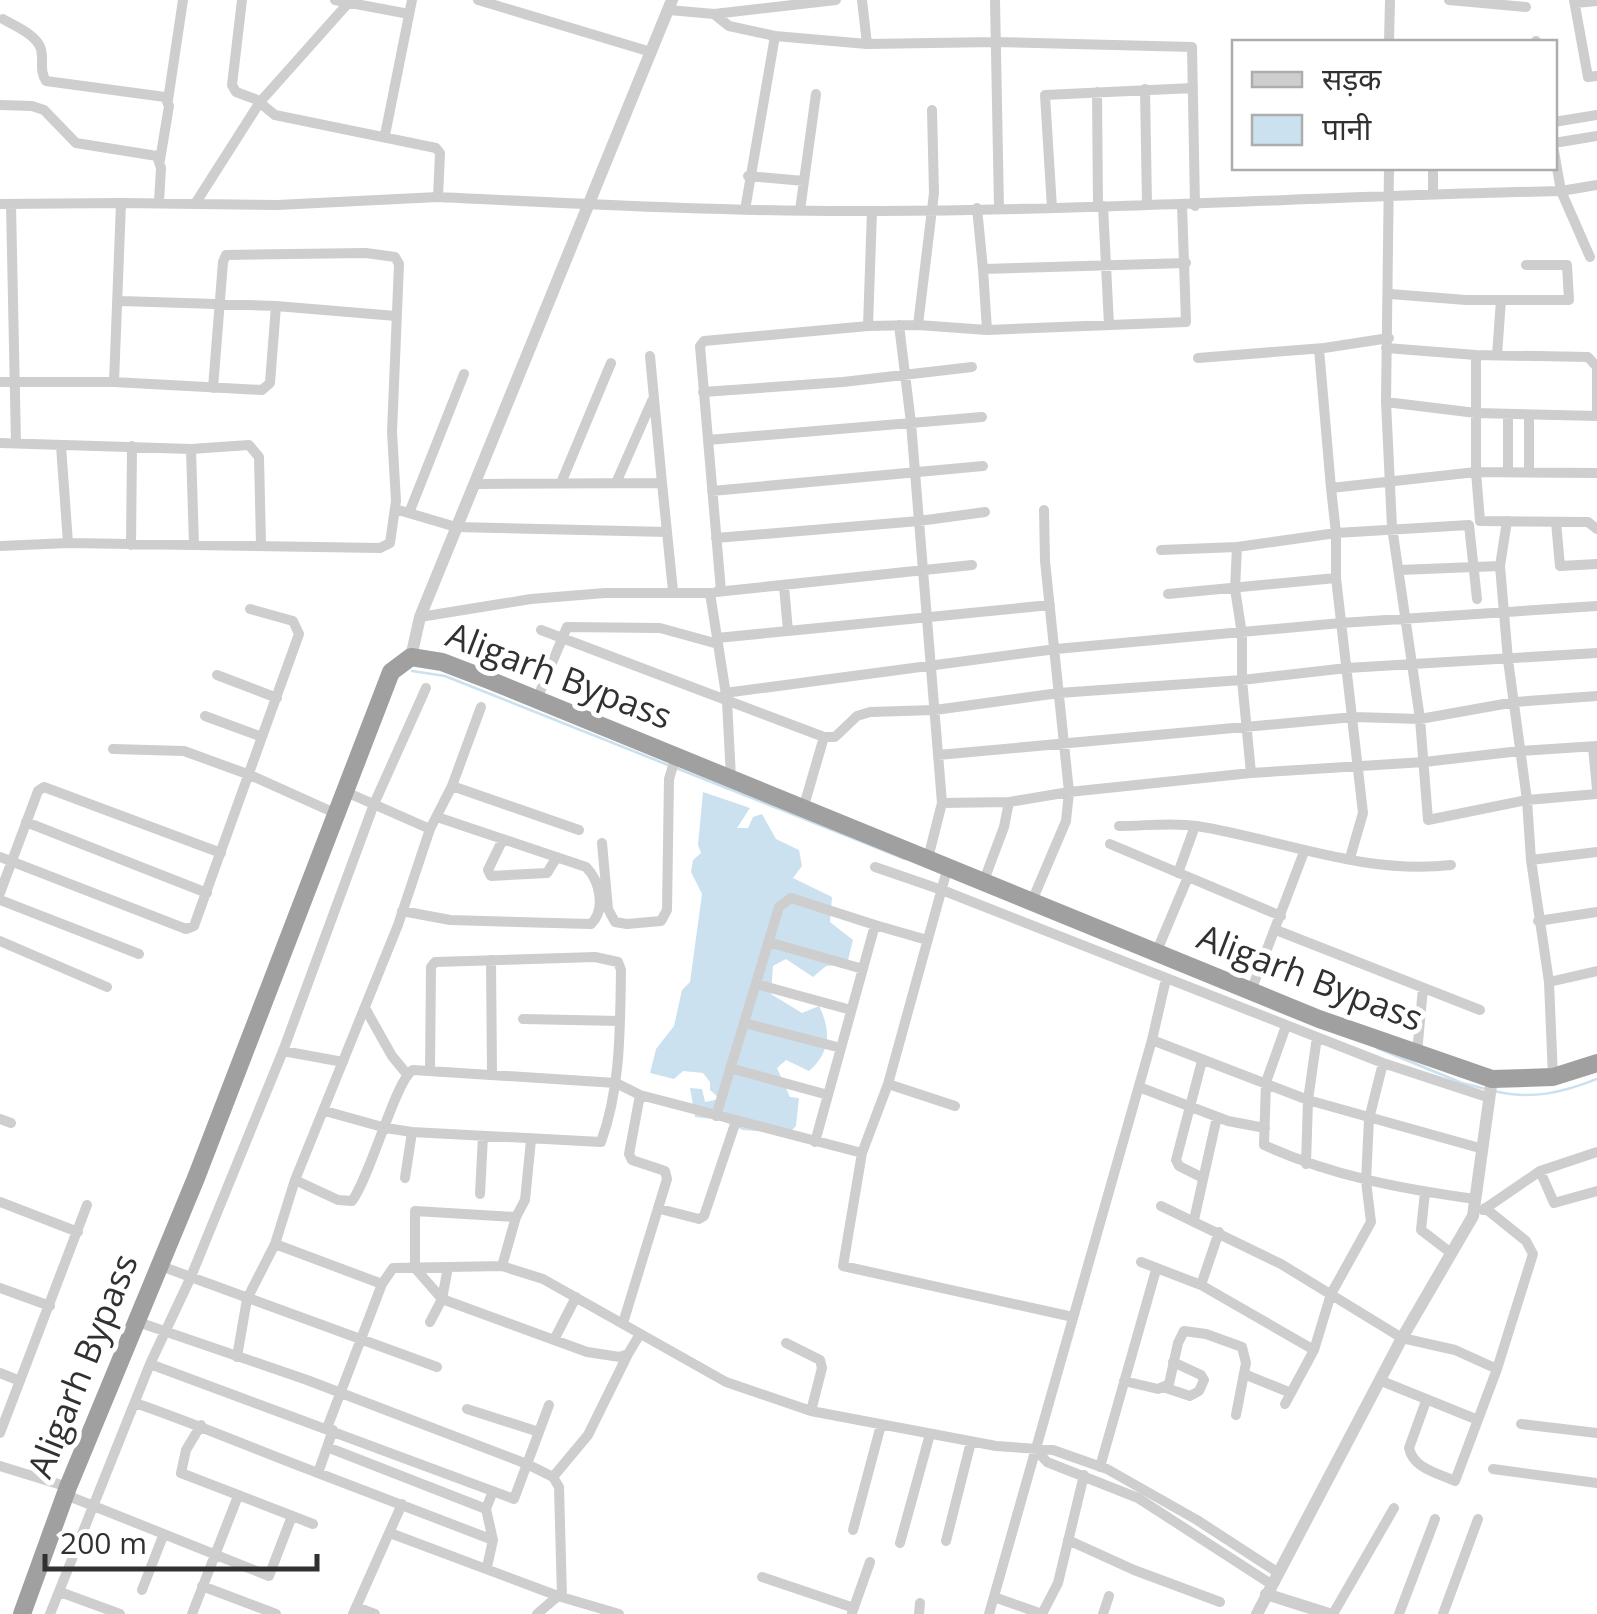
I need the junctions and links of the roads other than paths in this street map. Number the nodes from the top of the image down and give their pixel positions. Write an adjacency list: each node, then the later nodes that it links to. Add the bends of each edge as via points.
1 (183, 0): 32 (street)
2 (242, 0): 33 (street, via 232,86)
3 (334, 0): 12 (street)
4 (412, 0): 16 (street)
5 (478, 0): 26 (street)
6 (836, 0): 17 (street)
7 (862, 0): 24 (street)
8 (995, 0): 22 (street)
9 (1390, 0): 21 (street)
10 (1449, 0): 15 (street)
11 (1574, 0): 13 (street); 25 (street)
12 (350, 1): 16 (street); 33 (street)
13 (1597, 1)
14 (670, 5): 17 (street); 26 (street)
15 (1526, 7)
16 (409, 14): 38 (street)
17 (714, 14): 20 (street, via 729,26)
18 (2, 17): 19 (street); 32 (street, via 40,46 46,81 160,94)
19 (0, 36)
20 (775, 36): 24 (street); 45 (street)
21 (1390, 40)
22 (995, 42): 24 (street); 28 (street, via 1192,47); 62 (street)
23 (1597, 43): 25 (street)
24 (867, 44)
25 (1584, 45): 27 (street, via 1588,77)
26 (651, 52): 55 (street)
27 (1597, 76)
28 (1193, 88): 29 (street); 59 (street)
29 (1144, 89): 30 (street); 57 (street)
30 (1097, 92): 60 (street); 63 (street, via 1044,98)
31 (816, 94): 46 (street)
32 (168, 102): 41 (street)
33 (260, 102): 38 (street, via 275,114); 54 (street)
34 (0, 105): 41 (street, via 44,110 76,143)
35 (932, 110): 67 (street)
36 (1597, 115): 37 (street)
37 (1557, 122)
38 (386, 135): 51 (street, via 439,150)
39 (1597, 136): 40 (street)
40 (1557, 143)
41 (160, 160): 52 (street)
42 (1557, 168): 48 (street)
43 (1389, 170): 50 (street)
44 (1432, 170): 49 (street)
45 (748, 176): 46 (street); 64 (street)
46 (804, 181): 65 (street)
47 (1597, 184): 48 (street)
48 (1561, 191): 49 (street); 68 (street)
49 (1433, 194): 50 (street)
50 (1389, 195): 59 (street); 75 (street)
51 (438, 196): 54 (street); 55 (street)
52 (158, 202): 53 (street); 54 (street)
53 (121, 203): 56 (street); 77 (street)
54 (195, 204)
55 (587, 204): 64 (street); 125 (street)
56 (5, 205): 70 (street)
57 (1147, 205): 58 (street); 60 (street)
58 (1182, 205): 59 (street); 69 (street)
59 (1195, 206)
60 (1100, 207): 63 (street); 73 (street)
61 (976, 208): 62 (street); 67 (street); 74 (street)
62 (998, 208): 63 (street)
63 (1052, 208)
64 (745, 210): 65 (street)
65 (800, 210): 66 (street)
66 (872, 211): 67 (street); 84 (street)
67 (930, 211): 82 (street)
68 (1594, 257): 72 (street)
69 (1186, 263): 73 (street); 83 (street, via 1186,322)
70 (6, 265): 97 (street)
71 (1526, 265): 72 (street)
72 (1566, 265): 76 (street, via 1569,300)
73 (1107, 267): 74 (street); 83 (street)
74 (984, 269): 85 (street)
75 (1390, 294): 76 (street); 86 (street)
76 (1501, 300): 89 (street)
77 (120, 301): 78 (street); 98 (street)
78 (222, 306): 79 (street); 80 (street, via 223,262 232,253 388,254 398,264); 99 (street)
79 (276, 306): 80 (street); 99 (street, via 268,386)
80 (396, 316): 128 (street)
81 (899, 325): 82 (street); 84 (street); 95 (street)
82 (918, 325): 85 (street)
83 (1109, 325): 85 (street)
84 (868, 326): 100 (street, via 704,341)
85 (987, 330)
86 (1388, 343): 87 (street); 88 (street); 102 (street)
87 (1319, 349): 91 (street); 126 (street)
88 (1476, 355): 89 (street); 103 (street)
89 (1497, 355): 105 (street, via 1588,357 1597,367)
90 (650, 356): 101 (street)
91 (1198, 358)
92 (611, 363): 121 (street)
93 (972, 367): 95 (street)
94 (464, 374): 131 (street)
95 (903, 375): 100 (street); 108 (street)
96 (0, 382): 97 (street)
97 (17, 382): 98 (street); 111 (street)
98 (114, 382): 99 (street)
99 (213, 388)
100 (704, 392): 109 (street)
101 (652, 401): 122 (street); 123 (street)
102 (1386, 402): 103 (street); 124 (street)
103 (1476, 413): 104 (street); 116 (street)
104 (1508, 414): 106 (street); 117 (street)
105 (1597, 414): 106 (street)
106 (1529, 415): 118 (street)
107 (982, 417): 108 (street)
108 (911, 423): 109 (street); 120 (street)
109 (708, 440): 127 (street)
110 (0, 442): 111 (street)
111 (16, 442): 112 (street)
112 (62, 446): 113 (street); 142 (street)
113 (132, 446): 114 (street); 144 (street)
114 (191, 448): 143 (street, via 254,448); 145 (street)
115 (983, 466): 120 (street)
116 (1476, 472): 117 (street); 124 (street); 135 (street)
117 (1508, 472): 118 (street)
118 (1529, 472): 119 (street)
119 (1597, 472)
120 (915, 473): 127 (street); 132 (street)
121 (561, 483): 122 (street); 125 (street)
122 (616, 483): 123 (street)
123 (662, 483): 139 (street)
124 (1392, 483): 126 (street); 138 (street)
125 (476, 484): 137 (street)
126 (1331, 488): 140 (street)
127 (712, 491): 141 (street)
128 (394, 508): 131 (street); 143 (street, via 384,548)
129 (1044, 510): 162 (street)
130 (984, 512): 132 (street)
131 (408, 513): 137 (street)
132 (919, 521): 141 (street); 154 (street)
133 (1507, 521): 134 (street); 135 (street); 152 (street)
134 (1556, 522): 136 (street); 149 (street, via 1560,566)
135 (1474, 523): 138 (street); 151 (street)
136 (1594, 523)
137 (456, 527): 139 (street); 166 (street)
138 (1392, 528): 140 (street); 153 (street)
139 (667, 532): 158 (street)
140 (1336, 533): 147 (street); 155 (street)
141 (716, 538): 159 (street)
142 (68, 543): 144 (street); 146 (street)
143 (261, 544): 145 (street)
144 (131, 545): 145 (street)
145 (194, 545)
146 (0, 546)
147 (1237, 547): 148 (street); 157 (street)
148 (1161, 550)
149 (1597, 564)
150 (972, 565): 154 (street)
151 (1473, 566): 152 (street); 153 (street); 161 (street)
152 (1500, 566): 165 (street)
153 (1399, 570): 168 (street)
154 (922, 572): 156 (street); 167 (street)
155 (1336, 578): 157 (street); 169 (street)
156 (784, 586): 159 (street); 171 (street)
157 (1235, 589): 160 (street); 172 (street)
158 (673, 592): 159 (street); 166 (street, via 531,599)
159 (716, 592): 174 (street)
160 (1168, 594)
161 (1477, 599)
162 (1050, 605): 167 (street); 175 (street)
163 (1597, 606): 165 (street)
164 (250, 609): 188 (street, via 298,627)
165 (1505, 614): 168 (street); 178 (street)
166 (420, 617): 177 (street)
167 (927, 618): 171 (street); 179 (street)
168 (1405, 618): 169 (street); 180 (street)
169 (1341, 624): 172 (street); 181 (street)
170 (541, 630): 173 (street)
171 (788, 631): 174 (street)
172 (1242, 634): 175 (street); 183 (street)
173 (560, 638): 174 (street, via 567,627 660,628); 187 (street); 189 (street)
174 (717, 641): 187 (street)
175 (1056, 649): 179 (street); 185 (street)
176 (1597, 653): 178 (street)
177 (411, 657): 189 (highway, Aligarh Bypass, via 442,662); 213 (highway, Aligarh Bypass, via 391,672)
178 (1508, 660): 180 (street); 190 (street)
179 (930, 664): 187 (street); 192 (street)
180 (1410, 664): 181 (street); 195 (street)
181 (1347, 668): 183 (street); 194 (street)
182 (216, 676): 188 (street)
183 (1242, 680): 185 (street); 196 (street)
184 (426, 688): 213 (street)
185 (1059, 693): 192 (street); 199 (street)
186 (1597, 696): 190 (street)
187 (726, 697): 197 (street); 209 (street)
188 (276, 698): 198 (street)
189 (537, 699): 204 (highway, Aligarh Bypass)
190 (1515, 702): 195 (street); 202 (street)
191 (481, 707): 210 (street)
192 (935, 710): 197 (street, via 870,712 835,737); 203 (street)
193 (206, 716): 198 (street)
194 (1354, 717): 195 (street); 196 (street); 206 (street)
195 (1420, 718): 205 (street)
196 (1248, 726): 199 (street); 207 (street)
197 (824, 736): 217 (street)
198 (262, 737): 208 (street)
199 (1063, 742): 203 (street); 212 (street)
200 (1595, 746): 202 (street); 211 (street)
201 (113, 749): 208 (street, via 184,751)
202 (1520, 750): 205 (street); 214 (street)
203 (938, 755): 216 (street)
204 (674, 762): 209 (highway, Aligarh Bypass); 226 (street, via 667,910 660,920 615,922)
205 (1424, 762): 206 (street); 214 (street, via 1428,820)
206 (1358, 766): 207 (street); 234 (street, via 1363,813)
207 (1251, 773): 212 (street)
208 (250, 775): 218 (street); 228 (street)
209 (731, 781): 217 (highway, Aligarh Bypass)
210 (452, 786): 219 (street); 224 (street)
211 (1597, 791): 214 (street)
212 (1069, 792): 215 (street); 244 (street, via 1066,822)
213 (360, 798): 218 (highway, Aligarh Bypass); 223 (street); 275 (street)
214 (1528, 800): 235 (street)
215 (1009, 802): 216 (street); 241 (street)
216 (942, 803): 233 (street)
217 (802, 810): 233 (highway, Aligarh Bypass)
218 (338, 814): 332 (highway, Aligarh Bypass)
219 (437, 817): 223 (street); 225 (street)
220 (26, 822): 228 (street, via 44,786); 236 (street); 242 (street)
221 (1119, 826): 222 (street)
222 (1195, 826): 229 (street); 239 (street)
223 (430, 829): 245 (street)
224 (579, 830)
225 (503, 839): 232 (street); 232 (street, via 491,876 540,876)
226 (602, 843)
227 (1110, 844): 239 (street)
228 (221, 852): 242 (street)
229 (1304, 852): 234 (street); 247 (street)
230 (1597, 852): 235 (street)
231 (0, 857): 236 (street)
232 (557, 857): 245 (street, via 596,877 600,910 591,924 450,920)
233 (928, 858): 240 (highway, Aligarh Bypass)
234 (1350, 858): 237 (street)
235 (1530, 860): 248 (street)
236 (12, 861): 242 (street, via 186,929 194,926); 243 (street)
237 (1451, 865)
238 (875, 867): 240 (street)
239 (1183, 875): 247 (street); 254 (street)
240 (945, 879): 241 (highway, Aligarh Bypass); 251 (street); 259 (street)
241 (983, 884): 244 (highway, Aligarh Bypass)
242 (208, 893)
243 (0, 897): 255 (street)
244 (1032, 901): 254 (highway, Aligarh Bypass)
245 (402, 911): 265 (street)
246 (1597, 912): 248 (street)
247 (1281, 916): 250 (street)
248 (1538, 921): 260 (street)
249 (875, 925): 251 (street); 253 (street, via 790,898 779,907); 257 (street)
250 (1276, 930): 263 (street); 264 (street)
251 (928, 940): 288 (street)
252 (0, 941): 262 (street)
253 (768, 942): 257 (street); 261 (street)
254 (1156, 953): 264 (highway, Aligarh Bypass)
255 (139, 954)
256 (491, 960): 269 (street, via 618,962); 282 (street, via 431,967); 284 (street)
257 (862, 970): 266 (street)
258 (1597, 972): 260 (street)
259 (1166, 979): 271 (street); 273 (street)
260 (1549, 982): 285 (street)
261 (756, 984): 266 (street); 270 (street)
262 (107, 987)
263 (1423, 988): 267 (street); 276 (street)
264 (1251, 992): 276 (highway, Aligarh Bypass)
265 (365, 1008): 278 (street); 283 (street)
266 (852, 1010): 274 (street)
267 (1480, 1010)
268 (523, 1019): 269 (street)
269 (620, 1022): 287 (street)
270 (744, 1024): 274 (street); 281 (street)
271 (1286, 1026): 272 (street); 286 (street)
272 (1316, 1037): 279 (street); 293 (street)
273 (1152, 1040): 277 (street); 289 (street)
274 (841, 1048): 292 (street)
275 (283, 1051): 278 (street); 336 (street)
276 (1417, 1052): 290 (highway, Aligarh Bypass)
277 (1202, 1060): 286 (street); 295 (street)
278 (343, 1062): 296 (street)
279 (1383, 1063): 290 (street); 299 (street)
280 (1597, 1063): 285 (highway, Aligarh Bypass)
281 (730, 1068): 292 (street); 297 (street)
282 (430, 1071): 283 (street); 284 (street)
283 (406, 1073): 301 (street)
284 (492, 1073): 287 (street)
285 (1553, 1077): 290 (highway, Aligarh Bypass)
286 (1266, 1082): 293 (street); 302 (street)
287 (616, 1083): 291 (street); 305 (street, via 601,1142)
288 (888, 1084): 294 (street); 309 (street)
289 (1139, 1087): 295 (street); 345 (street)
290 (1491, 1089): 307 (street)
291 (640, 1095): 297 (street); 323 (street, via 629,1154 665,1171)
292 (828, 1095): 306 (street)
293 (1308, 1100): 299 (street); 310 (street)
294 (955, 1106)
295 (1188, 1106): 298 (street); 313 (street, via 1176,1160)
296 (324, 1111): 301 (street); 314 (street)
297 (716, 1116): 300 (street)
298 (1218, 1117): 302 (street); 313 (street)
299 (1369, 1120): 307 (street); 315 (street)
300 (736, 1121): 306 (street); 323 (street, via 704,1216)
301 (386, 1128): 303 (street); 314 (street, via 352,1201)
302 (1265, 1128): 310 (street, via 1264,1145)
303 (412, 1132): 304 (street); 312 (street)
304 (483, 1136): 305 (street); 318 (street)
305 (531, 1140): 324 (street)
306 (815, 1142): 309 (street)
307 (1483, 1148): 322 (street)
308 (1597, 1152): 311 (street)
309 (862, 1153): 345 (street, via 842,1266)
310 (1306, 1164): 315 (street)
311 (1540, 1172): 317 (street, via 1554,1203); 322 (street)
312 (405, 1178)
313 (1203, 1178): 325 (street)
314 (296, 1180): 328 (street)
315 (1366, 1181): 316 (street); 340 (street, via 1371,1222)
316 (1425, 1192): 322 (street); 329 (street, via 1421,1230)
317 (1597, 1192)
318 (480, 1194)
319 (0, 1202): 326 (street)
320 (87, 1205): 326 (street)
321 (1161, 1206): 325 (street)
322 (1478, 1208): 329 (street); 361 (street, via 1526,1241 1533,1254)
323 (660, 1209): 348 (street)
324 (516, 1217): 331 (street); 334 (street, via 416,1210)
325 (1194, 1220): 327 (street)
326 (78, 1232): 344 (street)
327 (1219, 1232): 338 (street); 340 (street)
328 (274, 1244): 337 (street); 342 (street)
329 (1451, 1252): 352 (street)
330 (1141, 1262): 335 (street)
331 (502, 1266): 333 (street); 341 (street)
332 (162, 1267): 336 (street); 346 (highway, Aligarh Bypass)
333 (448, 1267): 334 (street); 343 (street)
334 (415, 1268): 337 (street, via 393,1268); 343 (street)
335 (1156, 1270): 338 (street); 366 (street)
336 (188, 1278): 342 (street); 349 (street)
337 (382, 1284): 353 (street)
338 (1201, 1285): 355 (street)
339 (0, 1288): 344 (street)
340 (1331, 1294): 352 (street); 355 (street)
341 (576, 1298): 348 (street); 351 (street)
342 (248, 1299): 353 (street); 357 (street)
343 (442, 1299): 347 (street); 351 (street)
344 (50, 1306): 365 (street)
345 (1073, 1316): 386 (street)
346 (140, 1322): 349 (street); 396 (highway, Aligarh Bypass)
347 (430, 1322)
348 (622, 1324): 350 (street)
349 (164, 1332): 357 (street); 359 (street)
350 (640, 1334): 356 (street); 373 (street, via 726,1382)
351 (555, 1338): 356 (street, via 608,1357)
352 (1402, 1338): 361 (street); 364 (street)
353 (361, 1340): 360 (street); 368 (street)
354 (786, 1343): 373 (street, via 820,1360)
355 (1314, 1350): 363 (street, via 1288,1398)
356 (628, 1354): 393 (street, via 588,1435)
357 (238, 1356): 368 (street)
358 (1174, 1362): 363 (street, via 1184,1331 1206,1334 1242,1347); 367 (street, via 1169,1384); 367 (street, via 1201,1375 1199,1391 1190,1396)
359 (150, 1364): 370 (street); 379 (street)
360 (437, 1367)
361 (1497, 1368): 375 (street)
362 (0, 1374): 365 (street)
363 (1244, 1374): 374 (street)
364 (1379, 1380): 369 (street); 417 (street)
365 (20, 1381): 381 (street)
366 (1124, 1382): 367 (street); 389 (street)
367 (1162, 1387)
368 (340, 1394): 379 (street); 387 (street)
369 (1426, 1401): 375 (street); 375 (street, via 1410,1456 1454,1481)
370 (134, 1403): 376 (street); 399 (street)
371 (549, 1405): 380 (street)
372 (468, 1409): 380 (street)
373 (811, 1411): 377 (street)
374 (1236, 1416)
375 (1478, 1420)
376 (201, 1424): 391 (street); 397 (street, via 182,1473)
377 (881, 1424): 383 (street); 406 (street)
378 (1521, 1424): 382 (street)
379 (330, 1429): 385 (street); 395 (street)
380 (539, 1432): 387 (street)
381 (0, 1433)
382 (1597, 1433)
383 (930, 1434): 384 (street); 412 (street)
384 (971, 1442): 386 (street); 411 (street)
385 (327, 1447): 391 (street); 401 (street)
386 (1037, 1451): 389 (street); 392 (street, via 1047,1462); 422 (street)
387 (527, 1464): 393 (street); 395 (street, via 514,1499)
388 (0, 1466): 396 (street)
389 (1100, 1466): 417 (street, via 1130,1480)
390 (1493, 1469): 394 (street)
391 (318, 1473): 398 (street)
392 (1084, 1475): 410 (street); 417 (street, via 1138,1498)
393 (553, 1477): 421 (street, via 559,1488)
394 (1597, 1483)
395 (493, 1491): 401 (street)
396 (69, 1493): 399 (street); 427 (highway, Aligarh Bypass)
397 (238, 1496): 402 (street); 413 (street)
398 (402, 1504): 407 (street); 409 (street)
399 (92, 1505): 408 (street); 420 (street)
400 (1394, 1508): 439 (street)
401 (486, 1510): 409 (street)
402 (292, 1516): 405 (street); 413 (street, via 268,1576)
403 (1434, 1519): 440 (street)
404 (1478, 1519): 441 (street)
405 (313, 1524)
406 (853, 1530)
407 (390, 1532): 415 (street); 425 (street)
408 (164, 1536): 413 (street); 419 (street)
409 (493, 1540): 415 (street)
410 (1068, 1540): 424 (street); 436 (street)
411 (946, 1541)
412 (900, 1543)
413 (214, 1556): 418 (street)
414 (870, 1562): 426 (street)
415 (487, 1567): 421 (street)
416 (762, 1577): 426 (street)
417 (1272, 1583): 438 (street); 439 (street)
418 (202, 1586): 430 (street); 431 (street)
419 (142, 1590)
420 (60, 1592): 428 (street); 429 (street)
421 (560, 1596): 433 (street); 434 (street)
422 (994, 1596): 435 (street); 436 (street)
423 (1109, 1596): 437 (street)
424 (1220, 1602)
425 (354, 1610): 432 (street)
426 (852, 1611)
427 (22, 1614)
428 (50, 1614)
429 (120, 1614)
430 (192, 1614)
431 (276, 1614)
432 (376, 1614)
433 (537, 1614)
434 (619, 1614)
435 (989, 1614)
436 (1042, 1614)
437 (1103, 1614)
438 (1257, 1614)
439 (1331, 1614)
440 (1399, 1614)
441 (1444, 1614)

